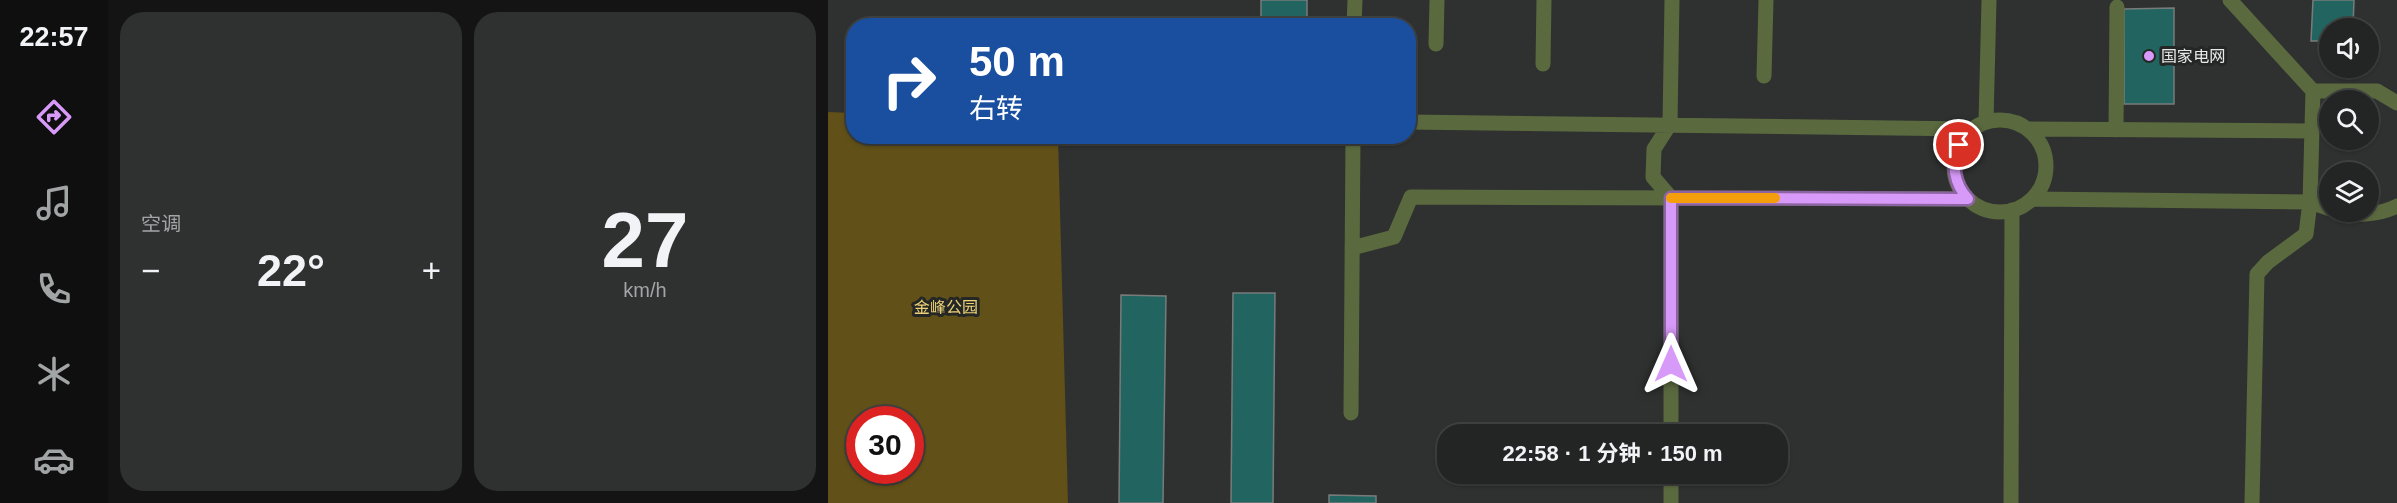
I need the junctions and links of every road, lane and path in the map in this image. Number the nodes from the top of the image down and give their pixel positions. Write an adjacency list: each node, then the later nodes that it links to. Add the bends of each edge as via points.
1 (1355, 0): 9 (street)
2 (1437, 0): 10 (street)
3 (1544, 0): 11 (street)
4 (1672, 0): 17 (street)
5 (1766, 0): 12 (street)
6 (1989, 0): 16 (street)
7 (2230, 0): 13 (street)
8 (2117, 7): 20 (street)
9 (1354, 18)
10 (1436, 44)
11 (1543, 64)
12 (1764, 76)
13 (2313, 91): 14 (street, via 2377,92); 21 (street)
14 (2397, 103)
15 (1416, 122): 17 (street)
16 (1986, 122): 18 (street); 19 (street, via 2008,121)
17 (1670, 124): 18 (street); 23 (street, via 1654,149 1653,177)
18 (1972, 129): 24 (street, via 1959,145 1954,164 1958,184)
19 (2028, 129): 20 (street); 25 (street, via 2040,144 2046,163 2043,183)
20 (2116, 130): 21 (street)
21 (2311, 131): 26 (street)
22 (1353, 144): 31 (street)
23 (1671, 198): 24 (street); 31 (street, via 1411,197 1394,237); 33 (street)
24 (1968, 199): 29 (street, via 1989,211)
25 (2032, 199): 26 (street); 29 (street)
26 (2310, 201): 27 (street); 37 (street, via 2306,234 2257,274)
27 (2319, 205)
28 (2397, 206): 30 (street)
29 (2012, 210): 36 (street)
30 (2379, 212)
31 (1352, 248): 32 (street)
32 (1351, 413)
33 (1671, 424)
34 (1671, 484): 35 (street)
35 (1671, 503)
36 (2011, 503)
37 (2252, 503)

